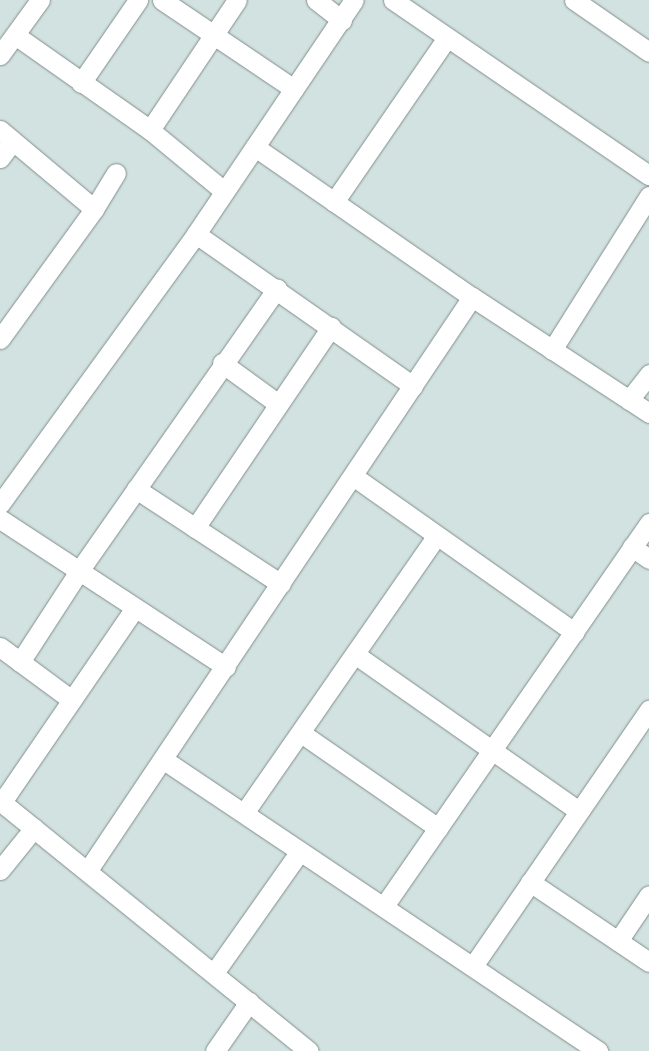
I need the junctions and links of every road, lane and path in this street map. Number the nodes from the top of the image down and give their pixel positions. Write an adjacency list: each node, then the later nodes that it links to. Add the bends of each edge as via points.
1 (40, 0): 10 (street)
2 (138, 0): 15 (street)
3 (162, 0): 11 (street)
4 (237, 0): 11 (street)
5 (316, 0): 9 (street)
6 (354, 0): 9 (street)
7 (393, 0): 12 (street)
8 (574, 0): 13 (street)
9 (342, 20): 16 (street)
10 (15, 35): 14 (street); 15 (street)
11 (214, 35): 16 (street); 17 (street)
12 (446, 39): 22 (street); 25 (street)
13 (649, 52)
14 (0, 55)
15 (81, 83): 17 (street)
16 (294, 89): 19 (street)
17 (150, 130): 23 (street)
18 (6, 135): 20 (street); 26 (street)
19 (254, 147): 23 (street); 25 (street)
20 (0, 158)
21 (116, 173): 26 (street)
22 (649, 175)
23 (224, 190): 27 (street)
24 (649, 196): 32 (street)
25 (334, 202): 29 (street)
26 (94, 209): 31 (street)
27 (196, 234): 28 (street); 41 (street)
28 (277, 288): 30 (street); 33 (street)
29 (472, 297): 32 (street); 35 (street)
30 (331, 327): 35 (street); 37 (street)
31 (0, 339)
32 (552, 350): 36 (street)
33 (222, 363): 37 (street); 40 (street)
34 (649, 374): 36 (street)
35 (413, 386): 39 (street)
36 (629, 400): 38 (street)
37 (277, 403): 44 (street)
38 (649, 413)
39 (353, 476): 45 (street); 49 (street)
40 (136, 489): 44 (street); 48 (street)
41 (0, 504)
42 (0, 519): 48 (street)
43 (649, 523): 46 (street)
44 (195, 528): 49 (street)
45 (437, 535): 51 (street); 53 (street)
46 (632, 548): 47 (street); 51 (street)
47 (649, 558)
48 (79, 571): 50 (street); 54 (street)
49 (281, 584): 55 (street)
50 (135, 608): 55 (street); 56 (street)
51 (574, 632): 59 (street)
52 (0, 647): 54 (street)
53 (356, 656): 58 (street); 59 (street)
54 (20, 662): 56 (street)
55 (226, 667): 60 (street)
56 (72, 700): 61 (street)
57 (649, 710): 62 (street)
58 (301, 733): 63 (street); 65 (street)
59 (494, 748): 62 (street); 65 (street)
60 (164, 760): 63 (street); 68 (street)
61 (1, 801): 64 (street)
62 (579, 811): 69 (street)
63 (244, 813): 66 (street)
64 (34, 828): 67 (street); 68 (street)
65 (438, 828): 71 (street)
66 (300, 851): 71 (street); 75 (street)
67 (0, 870)
68 (88, 870): 75 (street)
69 (530, 882): 72 (street); 74 (street)
70 (649, 895): 72 (street)
71 (384, 906): 74 (street)
72 (618, 941): 73 (street)
73 (649, 962)
74 (473, 966): 79 (street)
75 (214, 973): 76 (street)
76 (249, 1002): 77 (street); 78 (street)
77 (215, 1051)
78 (309, 1051)
79 (598, 1051)

